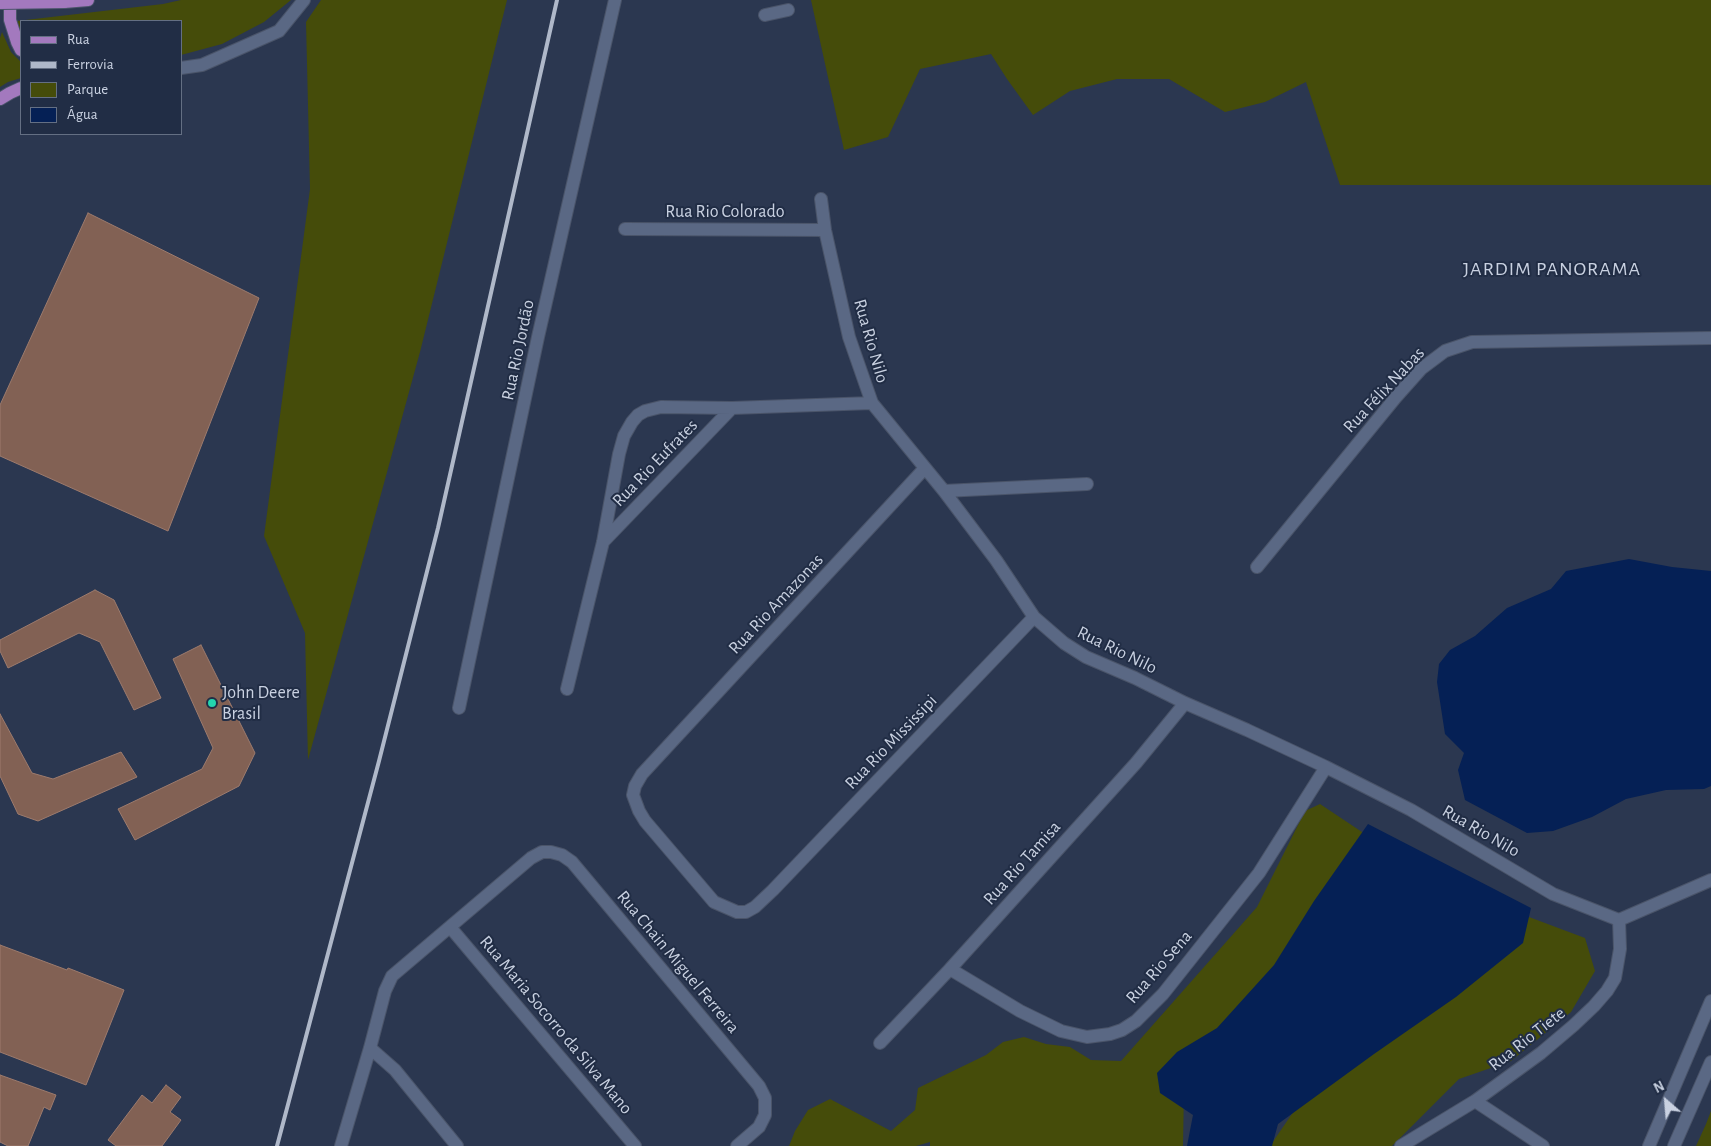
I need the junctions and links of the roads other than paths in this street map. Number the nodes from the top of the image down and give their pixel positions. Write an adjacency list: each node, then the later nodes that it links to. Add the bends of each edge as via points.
1 (10, 0): 8 (main road, via 10,20)
2 (88, 0): 5 (main road, bridge)
3 (304, 0): 9 (street, via 279,31 202,65)
4 (614, 0): 26 (street, Rua Rio Jordão)
5 (0, 3)
6 (788, 10): 7 (street)
7 (765, 15)
8 (20, 48)
9 (182, 68)
10 (20, 88): 11 (main road)
11 (0, 99)
12 (821, 199): 14 (street, Rua Rio Nilo)
13 (625, 229): 14 (street, Rua Rio Colorado)
14 (825, 230): 16 (street, Rua Rio Nilo, via 849,337)
15 (1711, 338): 22 (street, Rua Félix Nabas, via 1472,342 1444,351 1396,397)
16 (872, 403): 17 (street, Rua Rio Eufrates); 18 (street, Rua Rio Nilo)
17 (732, 408): 21 (street, Rua Rio Eufrates); 21 (street, Rua Rio Eufrates, via 661,407 638,415 624,436)
18 (925, 468): 20 (street, Rua Rio Nilo); 29 (street, Rua Rio Amazonas, via 652,763 635,786 633,796 645,821 714,902 746,912)
19 (1087, 484): 20 (street)
20 (944, 491): 23 (street, Rua Rio Nilo)
21 (604, 542): 24 (street, Rua Rio Eufrates)
22 (1257, 567)
23 (1034, 617): 25 (street, Rua Rio Nilo, via 1086,657); 29 (street, Rua Rio Mississipi)
24 (567, 689)
25 (1185, 703): 27 (street, Rua Rio Nilo); 32 (street, Rua Rio Tamisa, via 1136,763)
26 (459, 708)
27 (1326, 767): 30 (street, Rua Rio Nilo, via 1411,810 1553,894); 32 (street, Rua Rio Sena, via 1259,873 1163,994 1122,1030 1087,1037 1061,1031 1020,1011)
28 (1711, 880): 30 (street)
29 (773, 890)
30 (1619, 920): 37 (street, Rua Rio Tiete, via 1620,949 1615,978 1607,992 1574,1026)
31 (450, 927): 35 (street, via 392,976); 40 (street, Rua Maria Socorro da Silva Mano); 41 (street, Rua Chain Miguel Ferreira, via 542,852 562,855 572,862 759,1086 765,1098 765,1115 759,1127)
32 (950, 969): 34 (street, Rua Rio Tamisa)
33 (1711, 1001): 44 (street)
34 (880, 1043)
35 (370, 1048): 38 (street); 39 (street, via 395,1070)
36 (1711, 1062): 45 (street)
37 (1475, 1101): 42 (street, Rua Rio Tiete); 43 (street)
38 (341, 1146)
39 (457, 1146)
40 (635, 1146)
41 (737, 1146)
42 (1401, 1146)
43 (1543, 1146)
44 (1649, 1146)
45 (1674, 1146)

